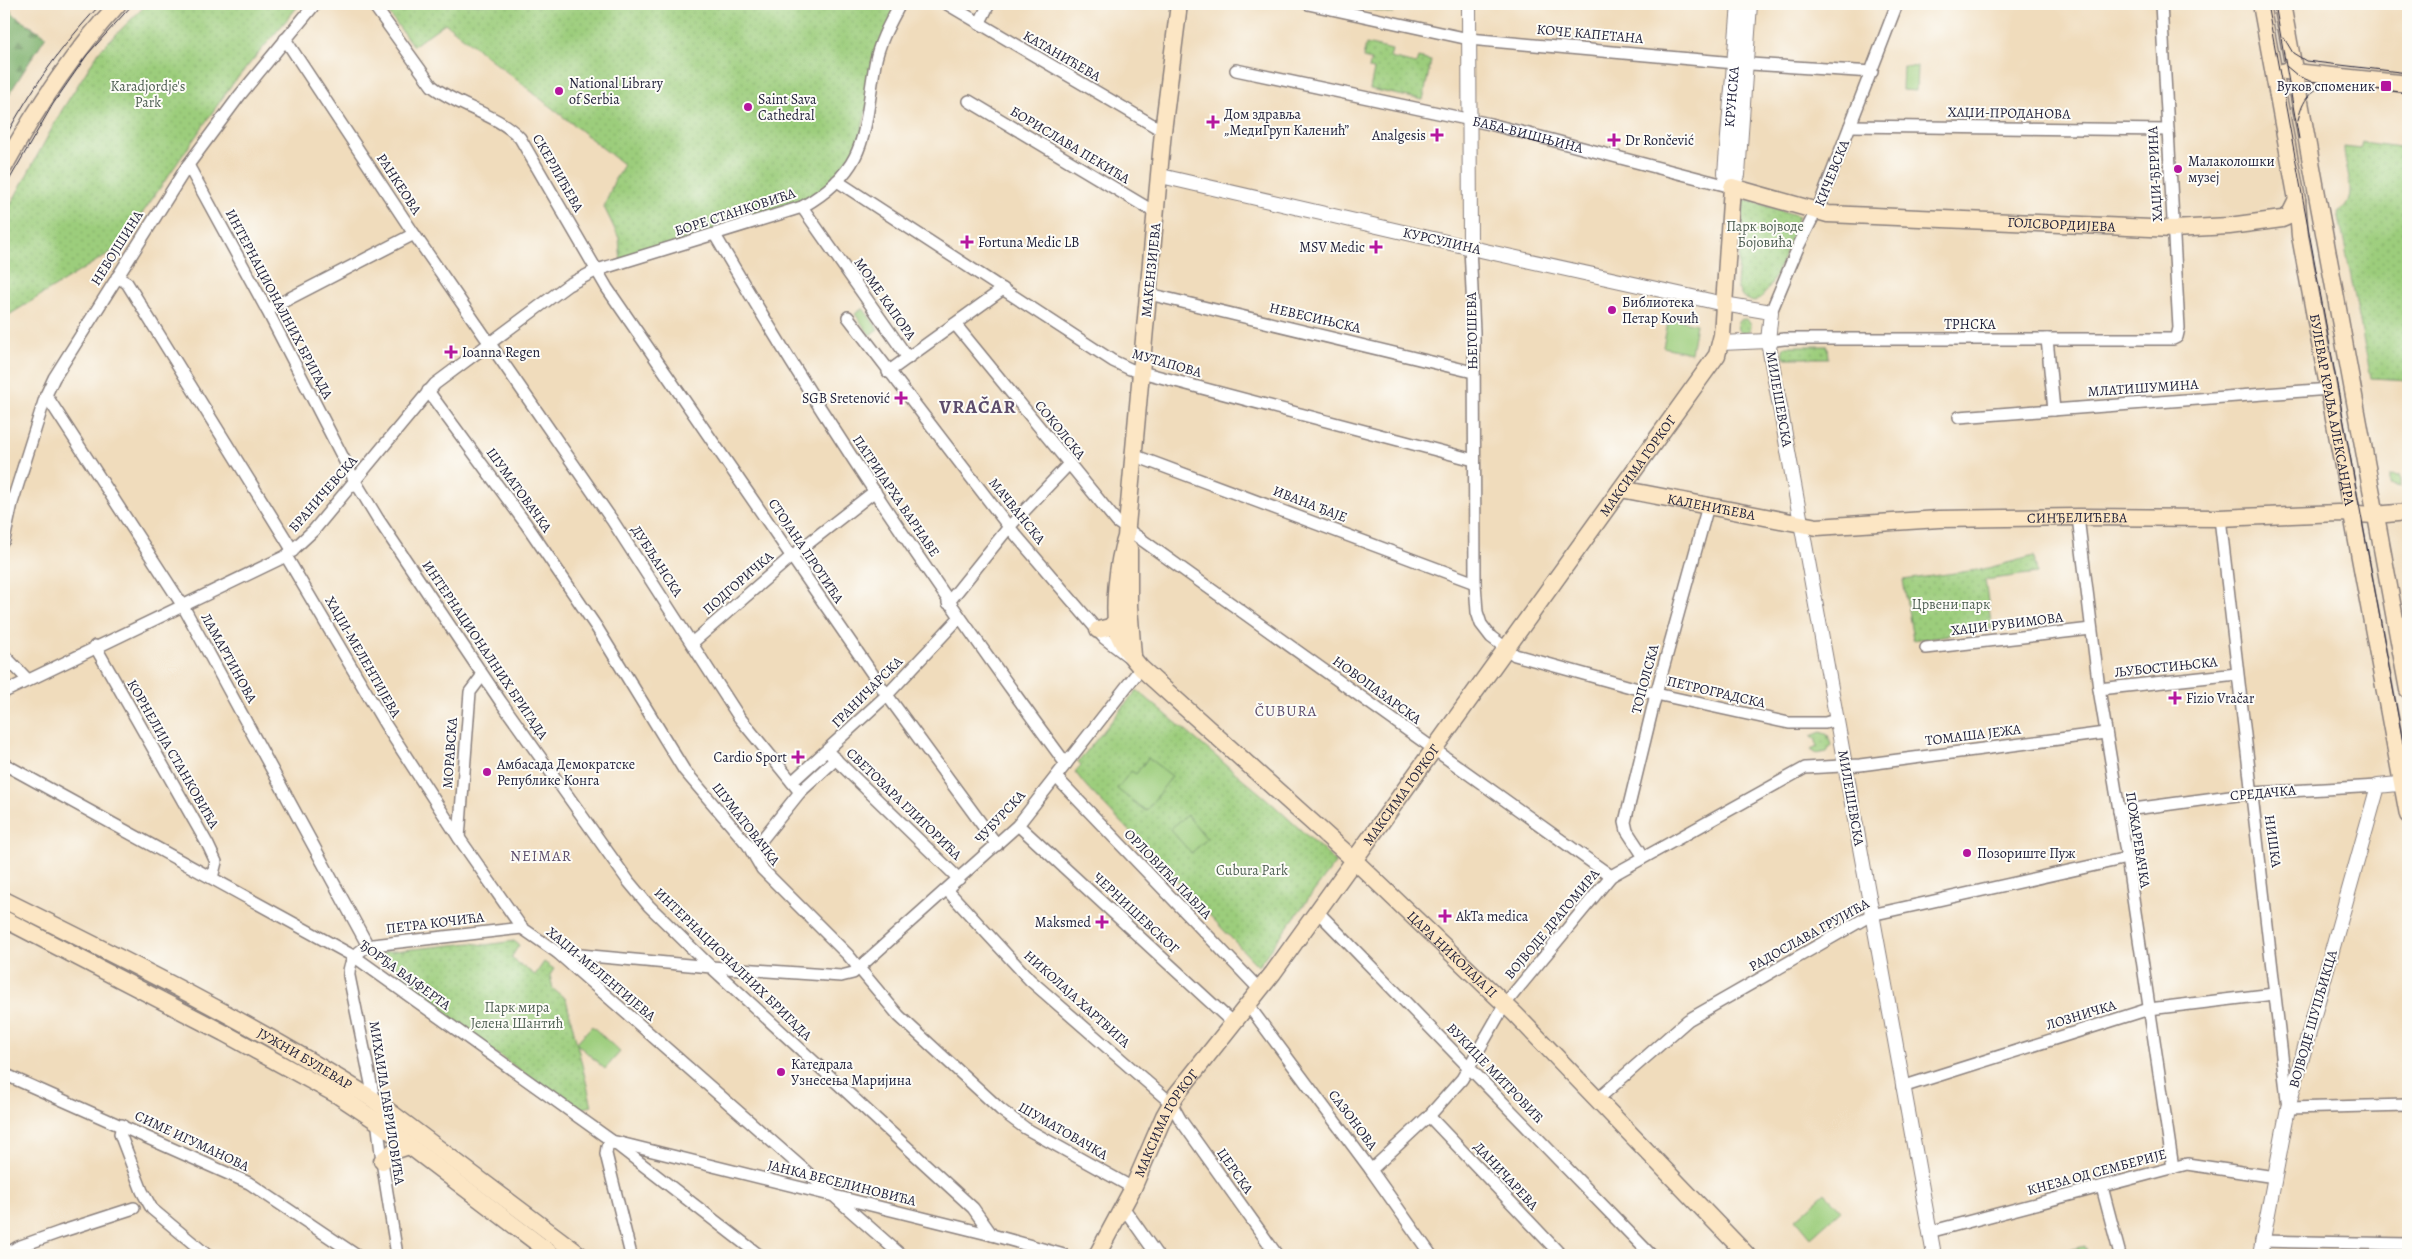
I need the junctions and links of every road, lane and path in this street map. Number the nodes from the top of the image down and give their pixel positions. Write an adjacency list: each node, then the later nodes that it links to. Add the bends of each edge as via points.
1 (118, 4): 32 (main road, via 61,72 29,120)
2 (315, 4): 18 (street, НЕБОЈШИНА)
3 (373, 4): 44 (street, СКЕРЛИЋЕВА, via 432,86 445,96 506,126 520,138)
4 (900, 4): 34 (street, БОРЕ СТАНКОВИЋА, via 881,43 875,64 870,112 862,142)
5 (947, 4): 17 (street, КАТАНИЋЕВА)
6 (989, 4): 17 (street)
7 (1179, 4): 30 (main road, МАКЕНЗИЈЕВА)
8 (1308, 4): 16 (street, КОЧЕ КАПЕТАНА)
9 (1469, 4): 19 (street, ЊЕГОШЕВА)
10 (1739, 4): 20 (street, КРУНСКА)
11 (1750, 4): 20 (street, КРУНСКА)
12 (1897, 4): 24 (street, КИЧЕВСКА)
13 (2161, 4): 29 (street, ХАЏИ-ЂЕРИНА)
14 (2261, 4): 21 (main road, БУЛЕВАР КРАЉА АЛЕКСАНДРА)
15 (2282, 4): 23 (main road, БУЛЕВАР КРАЉА АЛЕКСАНДРА)
16 (1350, 8): 19 (street, КОЧЕ КАПЕТАНА)
17 (978, 24): 30 (street, КАТАНИЋЕВА)
18 (285, 39): 31 (street, НЕБОЈШИНА); 41 (street, РАНКЕОВА)
19 (1468, 39): 20 (street, КОЧЕ КАПЕТАНА); 27 (street, ЊЕГОШЕВА)
20 (1740, 63): 24 (street, КОЧЕ КАПЕТАНА); 35 (street, КРУНСКА, via 1725,173)
21 (2273, 69): 23 (main road); 36 (main road, БУЛЕВАР КРАЉА АЛЕКСАНДРА)
22 (1236, 70): 27 (street, БАБА-ВИШЊИНА)
23 (2295, 71): 25 (main road); 75 (main road, БУЛЕВАР КРАЉА АЛЕКСАНДРА)
24 (1872, 72): 28 (street, КИЧЕВСКА)
25 (2408, 84)
26 (969, 102): 39 (street, БОРИСЛАВА ПЕКИЋА)
27 (1470, 120): 35 (street, БАБА-ВИШЊИНА); 43 (street, ЊЕГОШЕВА)
28 (1850, 126): 29 (street, ХАЏИ-ПРОДАНОВА); 38 (street, КИЧЕВСКА)
29 (2168, 130): 40 (street, ХАЏИ-ЂЕРИНА)
30 (1164, 131): 33 (main road, МАКЕНЗИЈЕВА)
31 (188, 165): 45 (street, НЕБОЈШИНА); 49 (street, ИНТЕРНАЦИОНАЛНИХ БРИГАДА)
32 (4, 167)
33 (1161, 176): 39 (main road, МАКЕНЗИЈЕВА); 43 (street, КУРСУЛИНА)
34 (837, 181): 37 (street, БОРЕ СТАНКОВИЋА); 46 (street, МУТАПОВА)
35 (1732, 187): 38 (main road, БАБА-ВИШЊИНА); 48 (main road, КРУНСКА)
36 (2297, 200): 40 (main road, ГОЛСВОРДИЈЕВА, via 2288,216 2282,219); 62 (main road, БУЛЕВАР КРАЉА АЛЕКСАНДРА, via 2300,236)
37 (802, 207): 42 (street, БОРЕ СТАНКОВИЋА); 58 (street, МОМЕ КАПОРА)
38 (1816, 212): 40 (main road, ГОЛСВОРДИЈЕВА); 50 (street, КИЧЕВСКА)
39 (1156, 213): 47 (main road, МАКЕНЗИЈЕВА)
40 (2172, 229): 54 (street, ХАЏИ-ЂЕРИНА, via 2180,334)
41 (414, 234): 49 (street); 57 (street, РАНКЕОВА)
42 (715, 235): 44 (street, БОРЕ СТАНКОВИЋА); 72 (street, ПАТРИЈАРХА ВАРНАВЕ, via 817,404)
43 (1470, 247): 48 (street, КУРСУЛИНА); 60 (street, ЊЕГОШЕВА)
44 (596, 270): 57 (street, БРАНИЧЕВСКА, via 568,285); 85 (street, СТОЈАНА ПРОТИЋА)
45 (117, 277): 64 (street, НЕБОЈШИНА); 84 (street, ХАЏИ-МЕЛЕНТИЈЕВА, via 127,283)
46 (1003, 289): 52 (street); 61 (street, МУТАПОВА, via 1112,361)
47 (1149, 294): 60 (street, НЕВЕСИЊСКА); 61 (main road, МАКЕНЗИЈЕВА)
48 (1724, 304): 50 (street, КУРСУЛИНА); 56 (main road, КРУНСКА)
49 (267, 310): 70 (street, ИНТЕРНАЦИОНАЛНИХ БРИГАДА)
50 (1771, 312): 55 (street, КИЧЕВСКА)
51 (848, 317): 59 (street)
52 (955, 324): 58 (street); 69 (street, СОКОЛСКА)
53 (2047, 339): 54 (street, ТРНСКА); 55 (street, ТРНСКА); 65 (street)
54 (2172, 339)
55 (1768, 341): 56 (street); 80 (street, МИЛЕШЕВСКА)
56 (1721, 343): 71 (main road, МАКСИМА ГОРКОГ, via 1713,361)
57 (489, 344): 63 (street, БРАНИЧЕВСКА); 93 (street, ДУБЉАНСКА, via 612,520)
58 (908, 358): 59 (street, МОМЕ КАПОРА)
59 (888, 372): 81 (street, МАЧВАНСКА)
60 (1473, 372): 68 (street, ЊЕГОШЕВА)
61 (1140, 373): 67 (main road, МАКЕНЗИЈЕВА); 68 (street, МУТАПОВА)
62 (2330, 389): 65 (street, МЛАТИШУМИНА); 77 (main road, БУЛЕВАР КРАЉА АЛЕКСАНДРА)
63 (428, 391): 70 (street, БРАНИЧЕВСКА); 126 (street, ШУМАТОВАЧКА, via 526,524 597,628 684,770)
64 (46, 395): 83 (street, НЕБОЈШИНА, via 12,503); 88 (street, ЛАМАРТИНОВА)
65 (2054, 410): 66 (street, МЛАТИШУМИНА)
66 (1959, 417)
67 (1133, 455): 82 (main road, МАКЕНЗИЈЕВА); 86 (street, ИВАНА ЂАЈЕ)
68 (1474, 460): 86 (street, ЊЕГОШЕВА)
69 (1068, 465): 81 (street); 82 (street, СОКОЛСКА)
70 (355, 481): 84 (street, БРАНИЧЕВСКА, via 314,530); 100 (street, ИНТЕРНАЦИОНАЛНИХ БРИГАДА)
71 (1621, 489): 74 (main road, КАЛЕНИЋЕВА); 96 (main road, МАКСИМА ГОРКОГ)
72 (875, 491): 85 (street, ПОДГОРИЧКА); 87 (street, ПАТРИЈАРХА ВАРНАВЕ)
73 (2408, 503): 75 (main road)
74 (1708, 506): 80 (main road, КАЛЕНИЋЕВА); 105 (street, ТОПОЛСКА)
75 (2375, 511): 76 (main road); 77 (main road, СИНЂЕЛИЋЕВА); 103 (main road, БУЛЕВАР КРАЉА АЛЕКСАНДРА)
76 (2408, 512)
77 (2352, 513): 79 (main road, СИНЂЕЛИЋЕВА); 117 (main road, БУЛЕВАР КРАЉА АЛЕКСАНДРА)
78 (2078, 517): 79 (main road, СИНЂЕЛИЋЕВА); 80 (main road, СИНЂЕЛИЋЕВА, via 1939,519); 91 (street, ПОЖАРЕВАЧКА)
79 (2220, 518): 99 (street, НИШКА)
80 (1803, 526): 107 (street, МИЛЕШЕВСКА)
81 (1009, 527): 87 (street); 92 (street, МАЧВАНСКА)
82 (1126, 533): 90 (main road, МАКЕНЗИЈЕВА, via 1117,584); 98 (main road, МАКЕНЗИЈЕВА, via 1130,556 1129,606); 109 (street, НОВОПАЗАРСКА)
83 (4, 540)
84 (289, 553): 88 (street, БРАНИЧЕВСКА); 124 (street, ХАЏИ-МЕЛЕНТИЈЕВА, via 385,724)
85 (792, 556): 93 (street, ПОДГОРИЧКА); 106 (street, СТОЈАНА ПРОТИЋА)
86 (1475, 583): 96 (street, ЊЕГОШЕВА, via 1481,624)
87 (948, 603): 89 (street, ПАТРИЈАРХА ВАРНАВЕ)
88 (183, 606): 94 (street, БРАНИЧЕВСКА); 139 (street, ЛАМАРТИНОВА)
89 (959, 618): 106 (street, ГРАНИЧАРСКА); 113 (street, ПАТРИЈАРХА ВАРНАВЕ)
90 (1116, 620): 92 (main road, via 1110,628); 98 (main road, МАКЕНЗИЈЕВА, via 1119,636)
91 (2091, 628): 95 (street, ХАЏИ РУВИМОВА); 102 (street, ПОЖАРЕВАЧКА)
92 (1098, 630): 98 (street, МАЧВАНСКА)
93 (692, 643): 116 (street, ДУБЉАНСКА, via 739,717)
94 (95, 646): 101 (street, БРАНИЧЕВСКА); 131 (street, КОРНЕЛИЈА СТАНКОВИЋА, via 208,845 216,862)
95 (1926, 648)
96 (1504, 649): 105 (street, ПЕТРОГРАДСКА, via 1515,655); 109 (main road, МАКСИМА ГОРКОГ)
97 (4, 655): 101 (street)
98 (1137, 664): 113 (street, ЧУБУРСКА); 129 (main road, ЦАРА НИКОЛАЈА II)
99 (2237, 674): 102 (street, ЉУБОСТИЊСКА); 120 (street, НИШКА)
100 (482, 676): 124 (street, МОРАВСКА, via 470,692); 143 (street, ИНТЕРНАЦИОНАЛНИХ БРИГАДА, via 638,894)
101 (28, 680): 104 (street, БРАНИЧЕВСКА)
102 (2099, 690): 108 (street, ПОЖАРЕВАЧКА)
103 (2408, 690)
104 (4, 692)
105 (1656, 694): 107 (street, ПЕТРОГРАДСКА, via 1789,724); 127 (street, ТОПОЛСКА, via 1625,822 1627,831)
106 (886, 695): 110 (street, ГРАНИЧАРСКА); 125 (street, СТОЈАНА ПРОТИЋА)
107 (1836, 720): 114 (street, МИЛЕШЕВСКА)
108 (2105, 733): 114 (street, ТОМАША ЈЕЖА); 121 (street, ПОЖАРЕВАЧКА)
109 (1434, 750): 129 (main road, МАКСИМА ГОРКОГ); 130 (street, НОВОПАЗАРСКА)
110 (827, 751): 111 (street, СВЕТОЗАРА ГЛИГОРИЋА); 116 (street, ГРАНИЧАРСКА)
111 (836, 760): 119 (street); 132 (street, СВЕТОЗАРА ГЛИГОРИЋА)
112 (4, 764): 131 (street, ЂОРЂА ВАЈФЕРТА)
113 (1066, 764): 115 (street, ЧУБУРСКА)
114 (1845, 765): 127 (street, ВОЈВОДЕ ДРАГОМИРА, via 1799,770); 136 (street, МИЛЕШЕВСКА)
115 (1056, 777): 123 (street, ЧУБУРСКА); 146 (street, ОРЛОВИЋА ПАВЛА)
116 (792, 782): 119 (street, ДУБЉАНСКА)
117 (2405, 783): 118 (street, СРЕДАЧКА); 122 (main road, БУЛЕВАР КРАЉА АЛЕКСАНДРА)
118 (2378, 786): 120 (street, СРЕДАЧКА); 153 (street, ВОЈВОДЕ ШУПЉИКЦА)
119 (800, 792): 126 (street)
120 (2252, 793): 121 (street, СРЕДАЧКА); 147 (street, НИШКА)
121 (2119, 811): 128 (street, ПОЖАРЕВАЧКА)
122 (2408, 815)
123 (1018, 825): 125 (street, ЧУБУРСКА); 151 (street, ЧЕРНИШЕВСКОГ)
124 (459, 838): 138 (street, ХАЏИ-МЕЛЕНТИЈЕВА)
125 (997, 845): 132 (street, ЧУБУРСКА)
126 (752, 852): 144 (street, ШУМАТОВАЧКА, via 762,869)
127 (1644, 857): 130 (street, ВОЈВОДЕ ДРАГОМИРА)
128 (2127, 858): 136 (street, РАДОСЛАВА ГРУЈИЋА); 150 (street, ПОЖАРЕВАЧКА)
129 (1354, 860): 135 (main road, МАКСИМА ГОРКОГ); 148 (main road, ЦАРА НИКОЛАЈА II)
130 (1611, 876): 148 (street, ВОЈВОДЕ ДРАГОМИРА)
131 (212, 878): 141 (street, ЂОРЂА ВАЈФЕРТА)
132 (959, 879): 133 (street, ЧУБУРСКА)
133 (947, 890): 144 (street, ЧУБУРСКА); 159 (street, НИКОЛАЈА ХАРТВИГА, via 1030,980)
134 (4, 900): 158 (main road, ЈУЖНИ БУЛЕВАР, via 252,1028)
135 (1318, 911): 146 (main road, МАКСИМА ГОРКОГ); 154 (street, ВУКИЦЕ МИТРОВИЋ)
136 (1871, 915): 156 (street, МИЛЕШЕВСКА); 157 (street, РАДОСЛАВА ГРУЈИЋА, via 1688,1020)
137 (4, 919): 163 (main road, ЈУЖНИ БУЛЕВАР, via 301,1074)
138 (522, 928): 139 (street, ПЕТРА КОЧИЋА); 140 (street, ХАЏИ-МЕЛЕНТИЈЕВА)
139 (368, 946): 141 (street); 142 (street, via 364,958)
140 (558, 953): 143 (street); 173 (street, ХАЏИ-МЕЛЕНТИЈЕВА)
141 (355, 957): 142 (street, ЂОРЂА ВАЈФЕРТА); 145 (street, МИХАИЛА ГАВРИЛОВИЋА)
142 (366, 966): 145 (street, via 357,968); 165 (street, ЂОРЂА ВАЈФЕРТА)
143 (711, 967): 144 (street, via 841,976); 177 (street, ИНТЕРНАЦИОНАЛНИХ БРИГАДА, via 973,1208)
144 (860, 968): 172 (street, ШУМАТОВАЧКА, via 912,1029 1012,1119)
145 (349, 976): 158 (street, МИХАИЛА ГАВРИЛОВИЋА)
146 (1260, 990): 149 (main road, МАКСИМА ГОРКОГ)
147 (2274, 994): 150 (street, ЛОЗНИЧКА); 152 (street, НИШКА)
148 (1504, 1004): 154 (street, ВОЈВОДЕ ДРАГОМИРА); 157 (main road, ЦАРА НИКОЛАЈА II)
149 (1248, 1005): 151 (main road, МАКСИМА ГОРКОГ); 169 (street, САЗОНОВА)
150 (2150, 1010): 156 (street, ЛОЗНИЧКА); 168 (street, ПОЖАРЕВАЧКА)
151 (1234, 1024): 159 (main road, МАКСИМА ГОРКОГ)
152 (2281, 1053): 153 (street, via 2294,1061); 161 (street, НИШКА)
153 (2302, 1059): 161 (street, ВОЈВОДЕ ШУПЉИКЦА)
154 (1470, 1070): 162 (street, ВОЈВОДЕ ДРАГОМИРА); 195 (street, ВУКИЦЕ МИТРОВИЋ)
155 (4, 1074): 164 (street, СИМЕ ИГУМАНОВА)
156 (1902, 1087): 176 (street, МИЛЕШЕВСКА)
157 (1598, 1098): 196 (main road, ЦАРА НИКОЛАЈА II)
158 (374, 1100): 163 (street, МИХАИЛА ГАВРИЛОВИЋА); 186 (main road, ЈУЖНИ БУЛЕВАР)
159 (1171, 1103): 172 (main road, МАКСИМА ГОРКОГ); 180 (street, ЦЕРСКА)
160 (2408, 1105): 161 (street)
161 (2288, 1108): 170 (street, ВОЈВОДЕ ШУПЉИКЦА)
162 (1429, 1116): 169 (street, ВОЈВОДЕ ДРАГОМИРА); 194 (street, ДАНИЧАРЕВА)
163 (378, 1122): 166 (main road, ЈУЖНИ БУЛЕВАР); 167 (street, МИХАИЛА ГАВРИЛОВИЋА)
164 (122, 1125): 182 (street, via 120,1134 152,1208); 183 (street, СИМЕ ИГУМАНОВА, via 249,1183)
165 (612, 1141): 173 (street, ЈАНКА ВЕСЕЛИНОВИЋА); 187 (street, via 606,1154); 188 (street, ЂОРЂА ВАЈФЕРТА)
166 (409, 1146): 167 (main road); 185 (main road, ЈУЖНИ БУЛЕВАР)
167 (382, 1161): 184 (street, МИХАИЛА ГАВРИЛОВИЋА)
168 (2173, 1168): 170 (street, КНЕЗА ОД СЕМБЕРИЈЕ, via 2187,1164); 171 (street, КНЕЗА ОД СЕМБЕРИЈЕ)
169 (1371, 1170): 193 (street, САЗОНОВА)
170 (2275, 1177): 178 (street, ВОЈВОДЕ ШУПЉИКЦА)
171 (2102, 1187): 176 (street, КНЕЗА ОД СЕМБЕРИЈЕ); 198 (street)
172 (1133, 1188): 174 (main road, МАКСИМА ГОРКОГ)
173 (832, 1196): 177 (street, ЈАНКА ВЕСЕЛИНОВИЋА); 189 (street, ХАЏИ-МЕЛЕНТИЈЕВА)
174 (1123, 1207): 191 (main road, МАКСИМА ГОРКОГ); 192 (street)
175 (134, 1208): 181 (street, via 43,1238)
176 (1929, 1232): 197 (street, МИЛЕШЕВСКА)
177 (992, 1235): 190 (street, ЈАНКА ВЕСЕЛИНОВИЋА)
178 (2262, 1241): 179 (street); 199 (street, ВОЈВОДЕ ШУПЉИКЦА)
179 (2408, 1244)
180 (1274, 1254)
181 (4, 1255)
182 (207, 1255)
183 (356, 1255)
184 (397, 1255)
185 (553, 1255)
186 (580, 1255)
187 (631, 1255)
188 (759, 1255)
189 (901, 1255)
190 (1064, 1255)
191 (1096, 1255)
192 (1157, 1255)
193 (1431, 1255)
194 (1561, 1255)
195 (1651, 1255)
196 (1747, 1255)
197 (1934, 1255)
198 (2120, 1255)
199 (2260, 1255)

